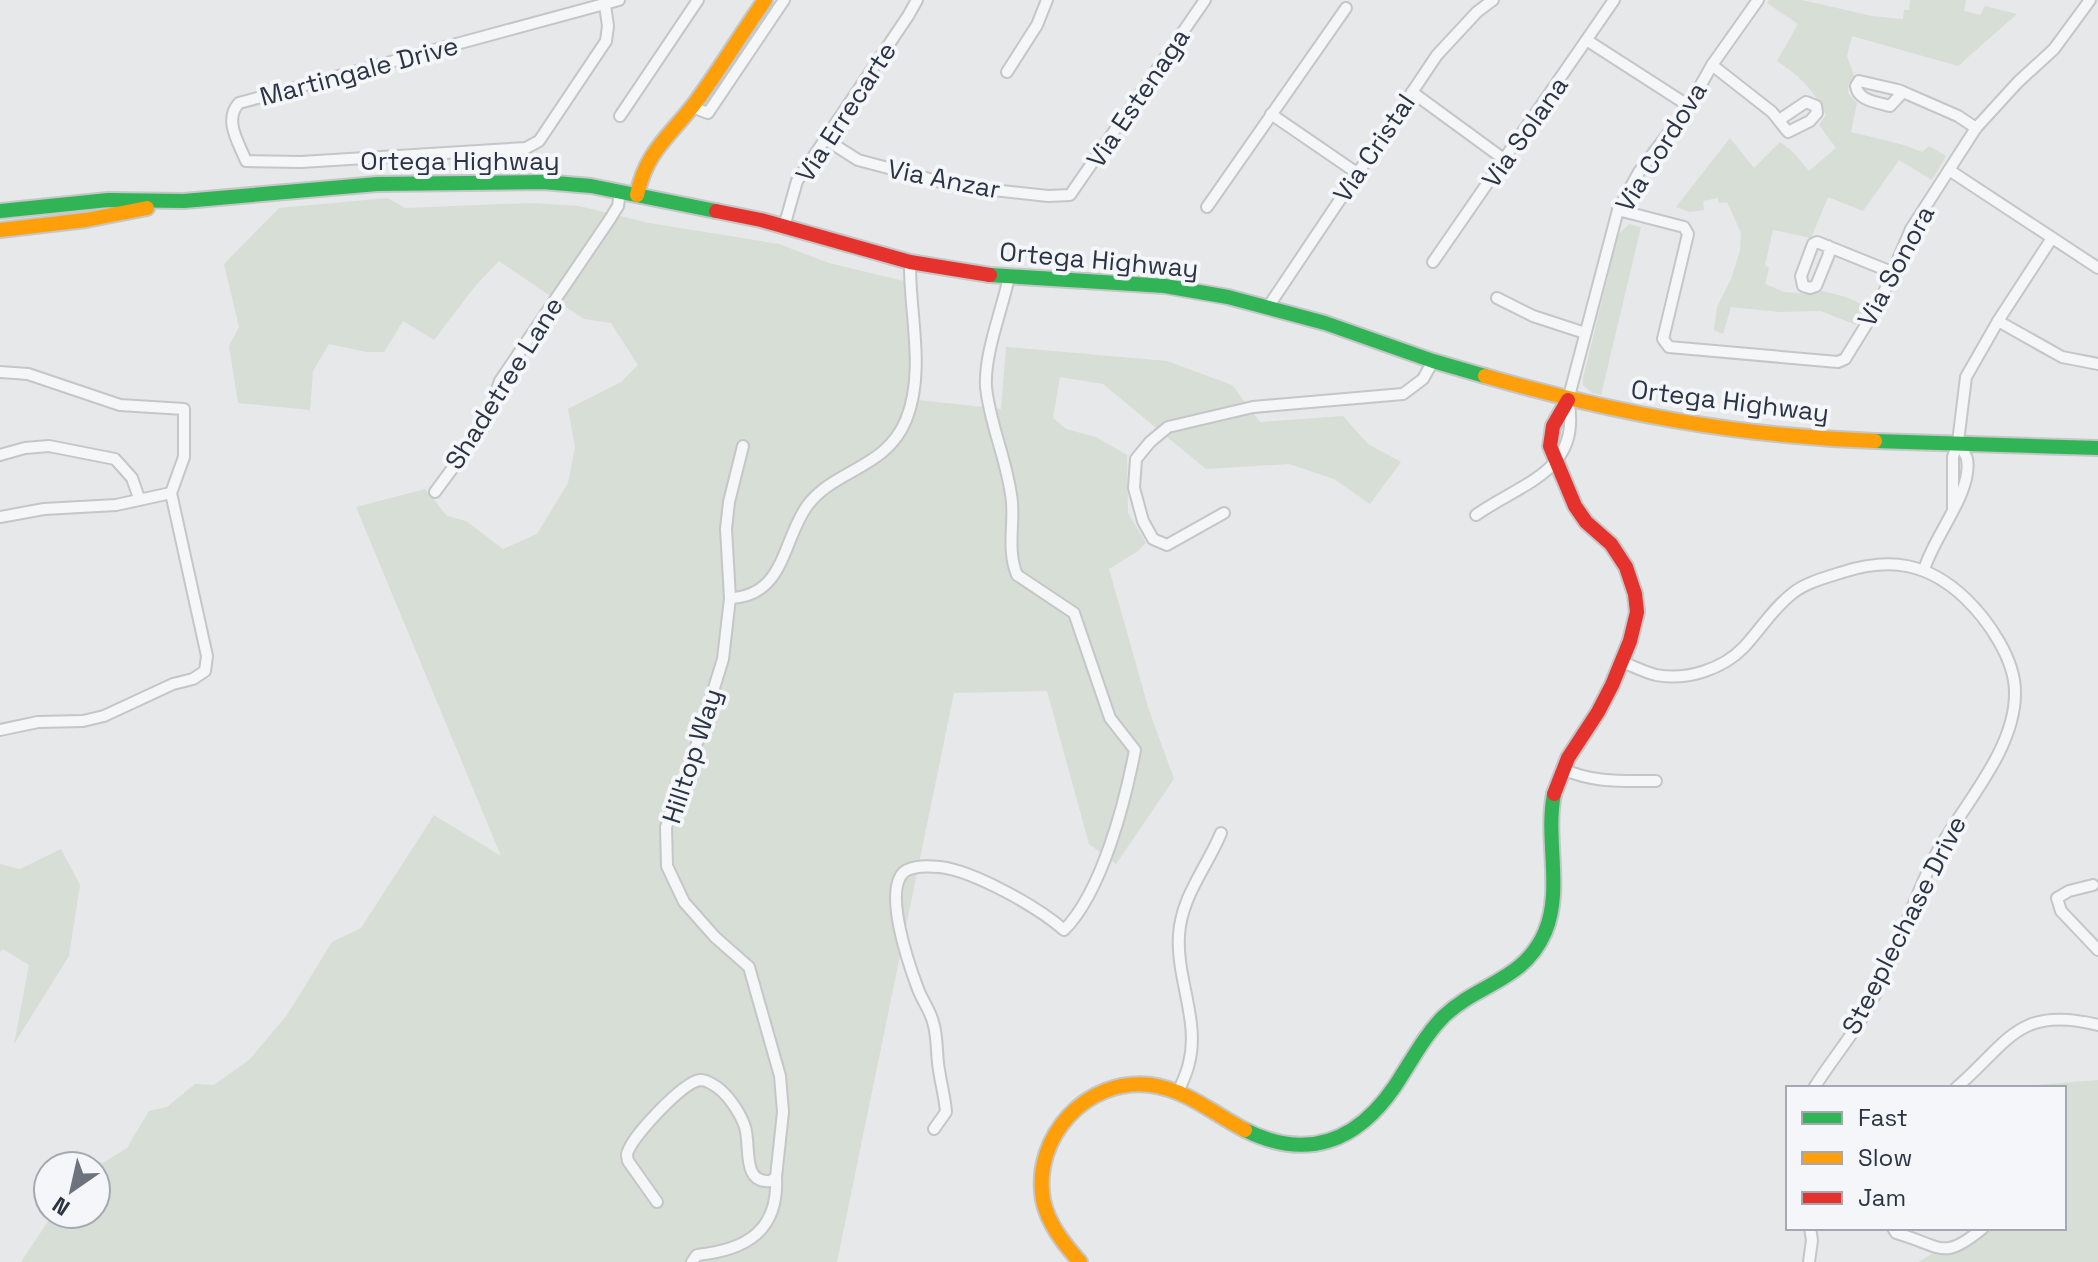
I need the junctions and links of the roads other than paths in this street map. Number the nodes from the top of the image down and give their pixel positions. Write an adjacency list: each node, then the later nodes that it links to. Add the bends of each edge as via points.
1 (619, 0): 12 (street, Martingale Drive)
2 (698, 0): 22 (street)
3 (765, 0): 20 (main road)
4 (784, 0): 20 (street, via 708,113)
5 (917, 0): 25 (street, Via Errecarte)
6 (1047, 0): 16 (street)
7 (1493, 0): 17 (street, Via Cristal, via 1437,55)
8 (1614, 0): 14 (street, Via Solana)
9 (1758, 0): 15 (street, Via Cordova)
10 (2090, 0): 24 (street, Via Sonora, via 2054,49)
11 (1199, 2): 31 (street, Via Estenaga)
12 (605, 5): 12 (street, Martingale Drive, via 606,41 539,141 526,148 246,161 231,122 239,103)
13 (1346, 8): 21 (street)
14 (1588, 41): 19 (street); 26 (street, Via Solana)
15 (1712, 65): 19 (street, Via Cordova); 23 (street)
16 (1007, 72)
17 (1412, 92): 26 (street); 28 (street, Via Cristal)
18 (1903, 92): 24 (street)
19 (1689, 106): 34 (street, Via Cordova, via 1639,172)
20 (692, 107): 30 (main road, via 653,149)
21 (1271, 114): 28 (street); 33 (street)
22 (620, 116)
23 (1779, 120)
24 (1976, 128): 27 (street, Via Sonora)
25 (825, 139): 31 (street, Via Anzar, via 858,160 956,186); 36 (street, Via Errecarte, via 797,181)
26 (1505, 160): 41 (street, Via Solana)
27 (1949, 170): 38 (street); 43 (street, Via Sonora, via 1911,229)
28 (1357, 173): 46 (street, Via Cristal)
29 (620, 191): 30 (main road, Ortega Highway); 32 (main road, Ortega Highway, via 543,182 441,183); 60 (street, Shadetree Lane, via 614,213 500,381 486,423)
30 (637, 195): 36 (main road, Ortega Highway)
31 (1070, 195)
32 (184, 201): 35 (main road, Ortega Highway, via 108,200); 37 (main road, Ortega Highway)
33 (1207, 207)
34 (1618, 210): 43 (street, Via Sonora, via 1684,227 1688,234 1663,339 1669,347 1838,362 1845,359); 48 (street, Via Cordova)
35 (0, 211)
36 (784, 227): 40 (main road, Ortega Highway)
37 (0, 230)
38 (2052, 238): 42 (street); 47 (street)
39 (1828, 246): 39 (street, via 1813,244 1801,276 1803,286 1816,286); 43 (street)
40 (910, 262): 44 (main road, Ortega Highway); 68 (street, via 915,354 906,422 874,460 831,484 807,506 781,564 761,589)
41 (1433, 262)
42 (2098, 268)
43 (1894, 273)
44 (1009, 277): 46 (main road, Ortega Highway, via 1165,286); 80 (street, via 986,389 1009,478 1013,565 1017,575 1074,613 1110,718 1135,750 1120,820 1091,889 1064,930 1014,896 959,871 913,868 899,879 897,915 935,1030 946,1112)
45 (1497, 298): 48 (street)
46 (1268, 307): 49 (main road, Ortega Highway)
47 (1998, 321): 50 (street, via 2062,357); 53 (street, via 1966,377)
48 (1585, 333): 52 (street, Via Cordova)
49 (1433, 361): 52 (main road, Ortega Highway); 64 (street, via 1423,379 1403,394 1253,407 1168,427 1136,459 1134,488 1153,539 1167,545)
50 (2098, 364)
51 (0, 372): 61 (street, via 28,374 120,405 184,409 184,457)
52 (1568, 400): 53 (main road, Ortega Highway, via 1765,435); 57 (main road, via 1557,412 1549,445)
53 (1958, 442): 55 (main road, Ortega Highway); 58 (street); 59 (street, via 1967,458)
54 (743, 446): 68 (street, Hilltop Way, via 726,529)
55 (2098, 448)
56 (0, 455): 62 (street, via 49,446 106,457 122,464)
57 (1556, 464): 65 (street); 69 (main road, via 1586,522 1610,543 1629,572 1637,611)
58 (1951, 486): 59 (street); 63 (street)
59 (1963, 488): 63 (street)
60 (435, 492)
61 (171, 493): 62 (street); 70 (street, via 207,656 205,671 104,716)
62 (139, 498): 66 (street)
63 (1953, 509): 67 (street)
64 (1224, 513)
65 (1476, 515)
66 (0, 517)
67 (1924, 570): 69 (street, Steeplechase Drive, via 1868,565 1796,590 1732,659 1716,668 1656,675); 77 (street, Steeplechase Drive, via 1947,581 1970,603 2001,648 2015,691 2011,727 1934,859 1865,1014)
68 (730, 598): 81 (street, Hilltop Way, via 723,659 666,827 667,866 684,902 749,967 780,1076 783,1112)
69 (1622, 662): 71 (main road, via 1607,697)
70 (0, 730)
71 (1562, 769): 72 (street, via 1604,782); 79 (main road, via 1549,823 1552,909 1540,944 1513,973 1437,1021 1366,1122 1321,1143 1273,1143)
72 (1656, 781)
73 (1221, 833): 79 (street, via 1185,901 1179,935 1190,1062)
74 (2093, 885): 75 (street, via 2057,898 2061,911)
75 (2098, 950)
76 (2098, 1025): 78 (street, via 2071,1018 2029,1025 2004,1040)
77 (1815, 1086)
78 (1958, 1086)
79 (1178, 1092): 87 (main road, via 1127,1085 1098,1093 1056,1129 1041,1172 1042,1196 1051,1224)
80 (934, 1129)
81 (776, 1177): 82 (street, via 765,1181 754,1176 745,1125 724,1093 700,1080 666,1106 628,1150 628,1161); 86 (street, Hilltop Way, via 777,1197 769,1221 752,1238 725,1251 697,1255)
82 (657, 1202)
83 (1810, 1230): 88 (street)
84 (1894, 1230): 85 (street, via 1944,1254 1959,1251)
85 (1981, 1230)
86 (692, 1262)
87 (1080, 1262)
88 (1809, 1262)

